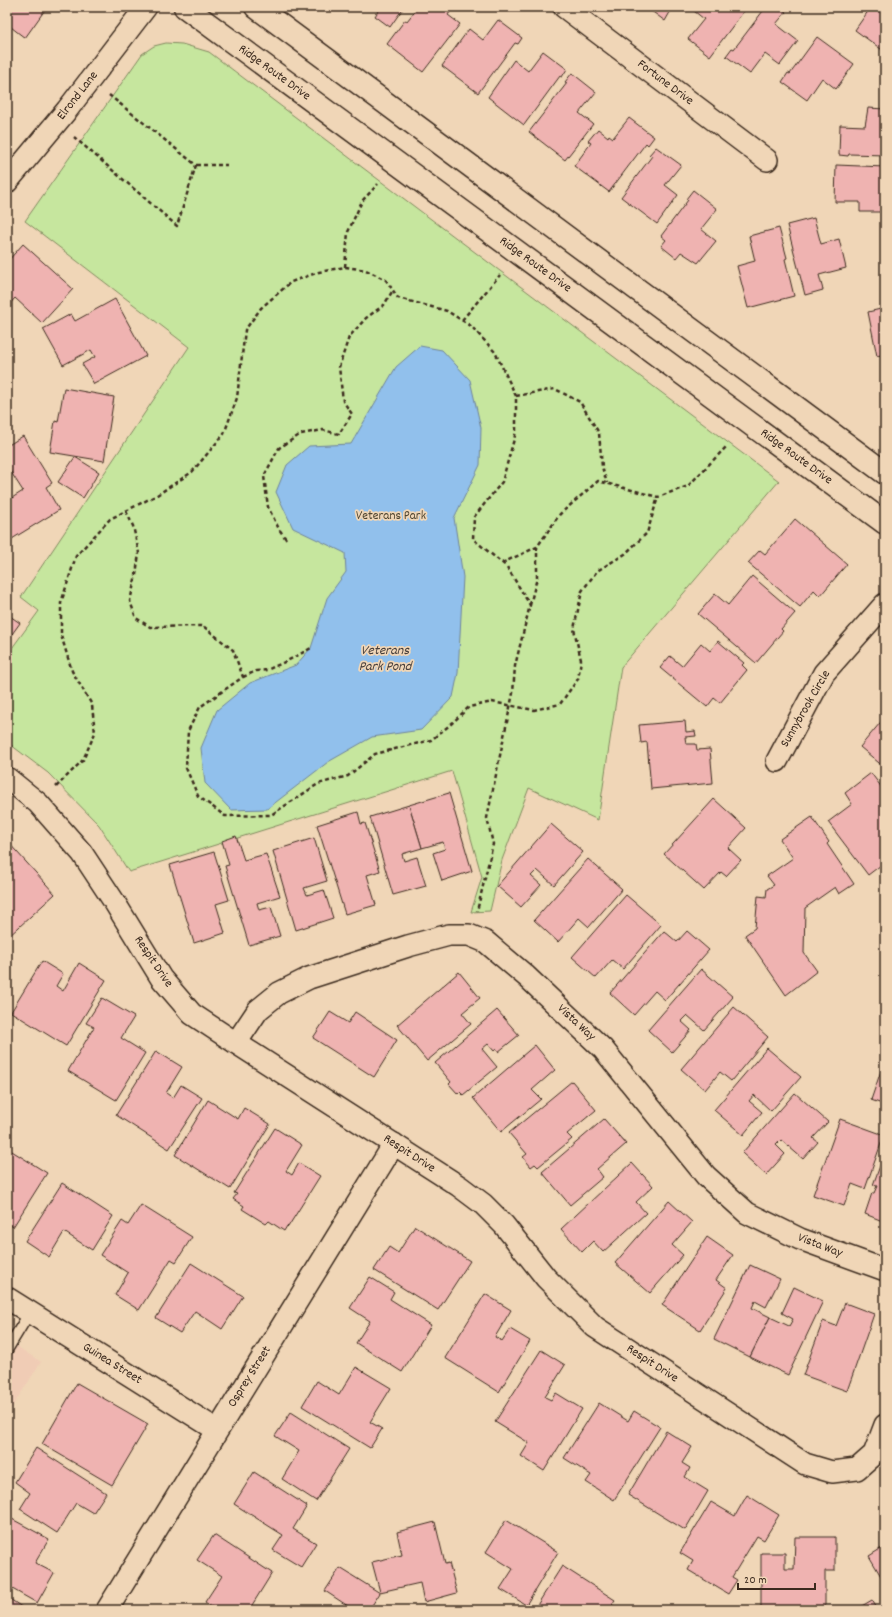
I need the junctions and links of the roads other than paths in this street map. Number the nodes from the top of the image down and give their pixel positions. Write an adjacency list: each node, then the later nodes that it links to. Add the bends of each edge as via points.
1 (146, 7): 6 (street, Elrond Lane, via 67,110)
2 (185, 7): 8 (main road, Ridge Route Drive)
3 (256, 7): 7 (main road)
4 (564, 7): 5 (street, Fortune Drive)
5 (767, 160)
6 (7, 182)
7 (885, 473)
8 (885, 523)
9 (885, 604): 10 (street, Sunnybrook Circle, via 824,673)
10 (777, 761)
11 (7, 778): 12 (street, Respit Drive, via 38,803 82,853 161,978 192,1014)
12 (236, 1043): 13 (street, Respit Drive); 14 (street, Vista Way, via 258,1010 279,993 309,978 449,936 469,935 486,942 526,976 603,1049 706,1176 747,1213 800,1239)
13 (394, 1144): 18 (street, Respit Drive, via 483,1204 504,1225 546,1278 595,1327 805,1464 832,1472 857,1469 874,1454); 19 (street, Osprey Street)
14 (885, 1270)
15 (7, 1298): 16 (street, Guinea Street)
16 (30, 1312): 17 (lane); 19 (street, Guinea Street)
17 (7, 1350)
18 (885, 1425)
19 (217, 1430): 20 (street, Osprey Street)
20 (107, 1610)

